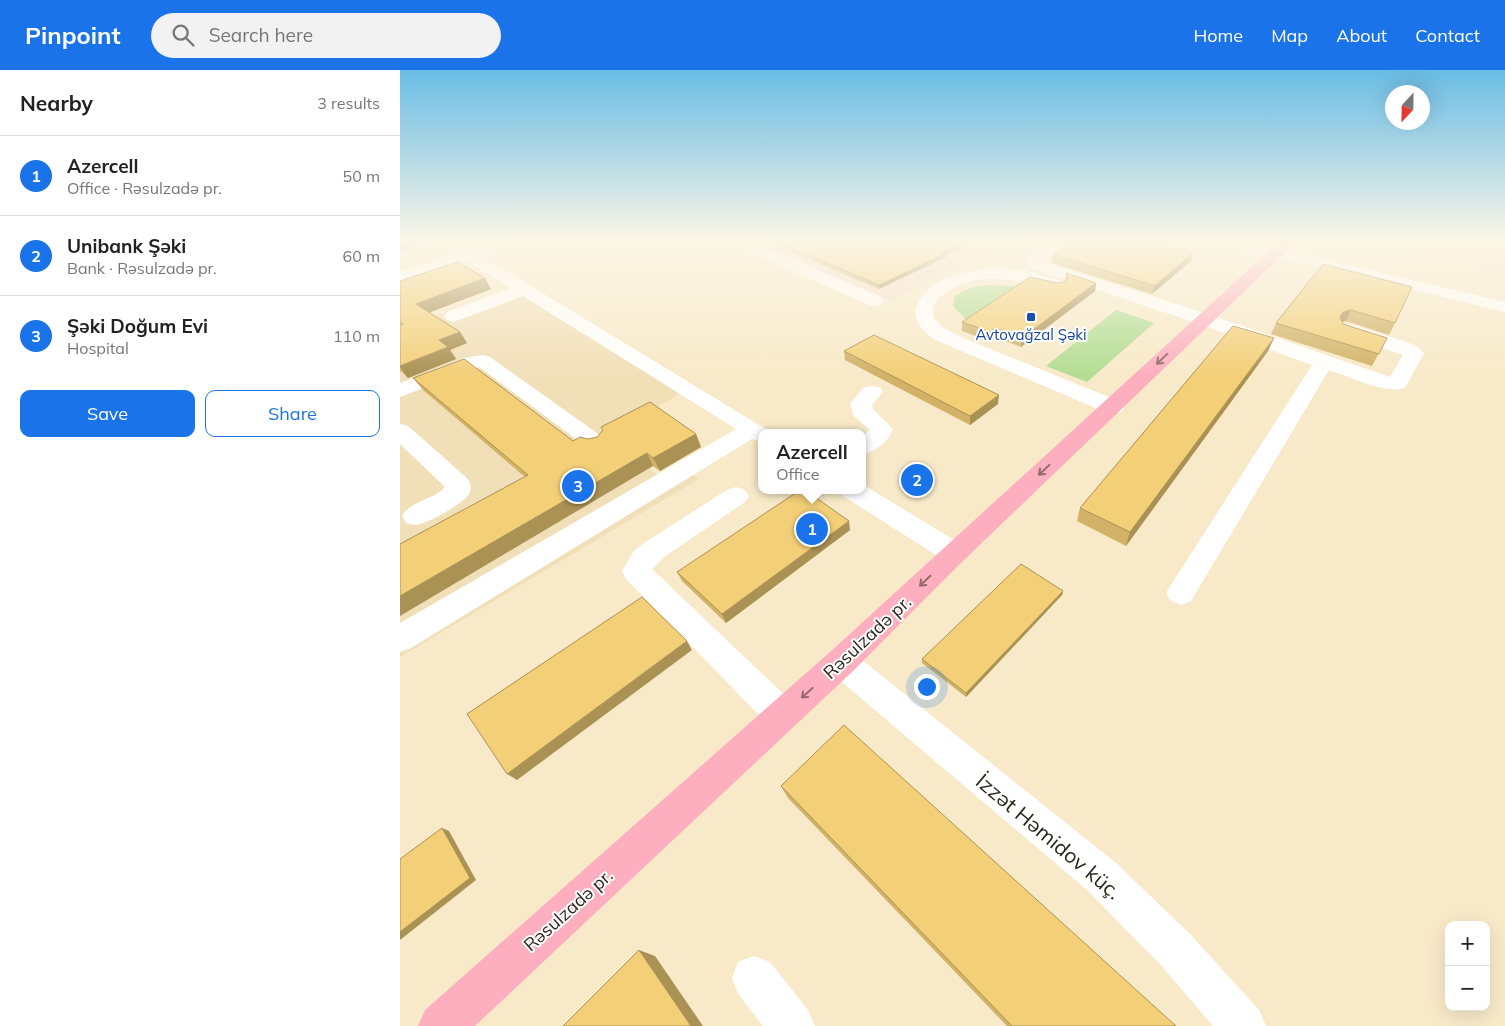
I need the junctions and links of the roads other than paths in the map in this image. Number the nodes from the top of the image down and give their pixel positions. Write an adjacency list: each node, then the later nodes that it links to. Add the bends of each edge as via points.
1 (521, 287): 8 (street)
2 (841, 287): 9 (street)
3 (945, 287): 17 (street, via 924,308 925,320 938,333)
4 (1066, 287): 12 (street)
5 (1094, 287): 12 (street)
6 (1239, 287): 12 (main road, Rəsulzadə pr.)
7 (1429, 287): 10 (street)
8 (525, 289): 11 (street); 19 (street)
9 (874, 301)
10 (1505, 307)
11 (453, 316)
12 (1197, 325): 14 (street); 17 (main road, Rəsulzadə pr., one-way to 17)
13 (1345, 329): 14 (street, via 1414,353 1398,384)
14 (1324, 362): 26 (street)
15 (400, 391): 20 (street, via 471,362 483,361)
16 (872, 392): 21 (street, via 861,404 862,411 882,430)
17 (1113, 407): 25 (main road, Rəsulzadə pr., one-way to 25)
18 (400, 431): 24 (street, via 458,484 458,491 449,498)
19 (757, 432): 27 (street)
20 (596, 443)
21 (866, 444)
22 (858, 494): 25 (street)
23 (736, 496): 29 (street, via 654,550 636,571)
24 (405, 513)
25 (954, 553): 28 (main road, Rəsulzadə pr., one-way to 28)
26 (1181, 592)
27 (400, 639)
28 (841, 662): 29 (main road, Rəsulzadə pr., one-way to 29); 31 (street, İzzət Həmidov küç., via 1101,876 1175,950)
29 (782, 715): 32 (main road, Rəsulzadə pr.)
30 (754, 978): 33 (street)
31 (1232, 1021)
32 (441, 1026)
33 (792, 1026)

